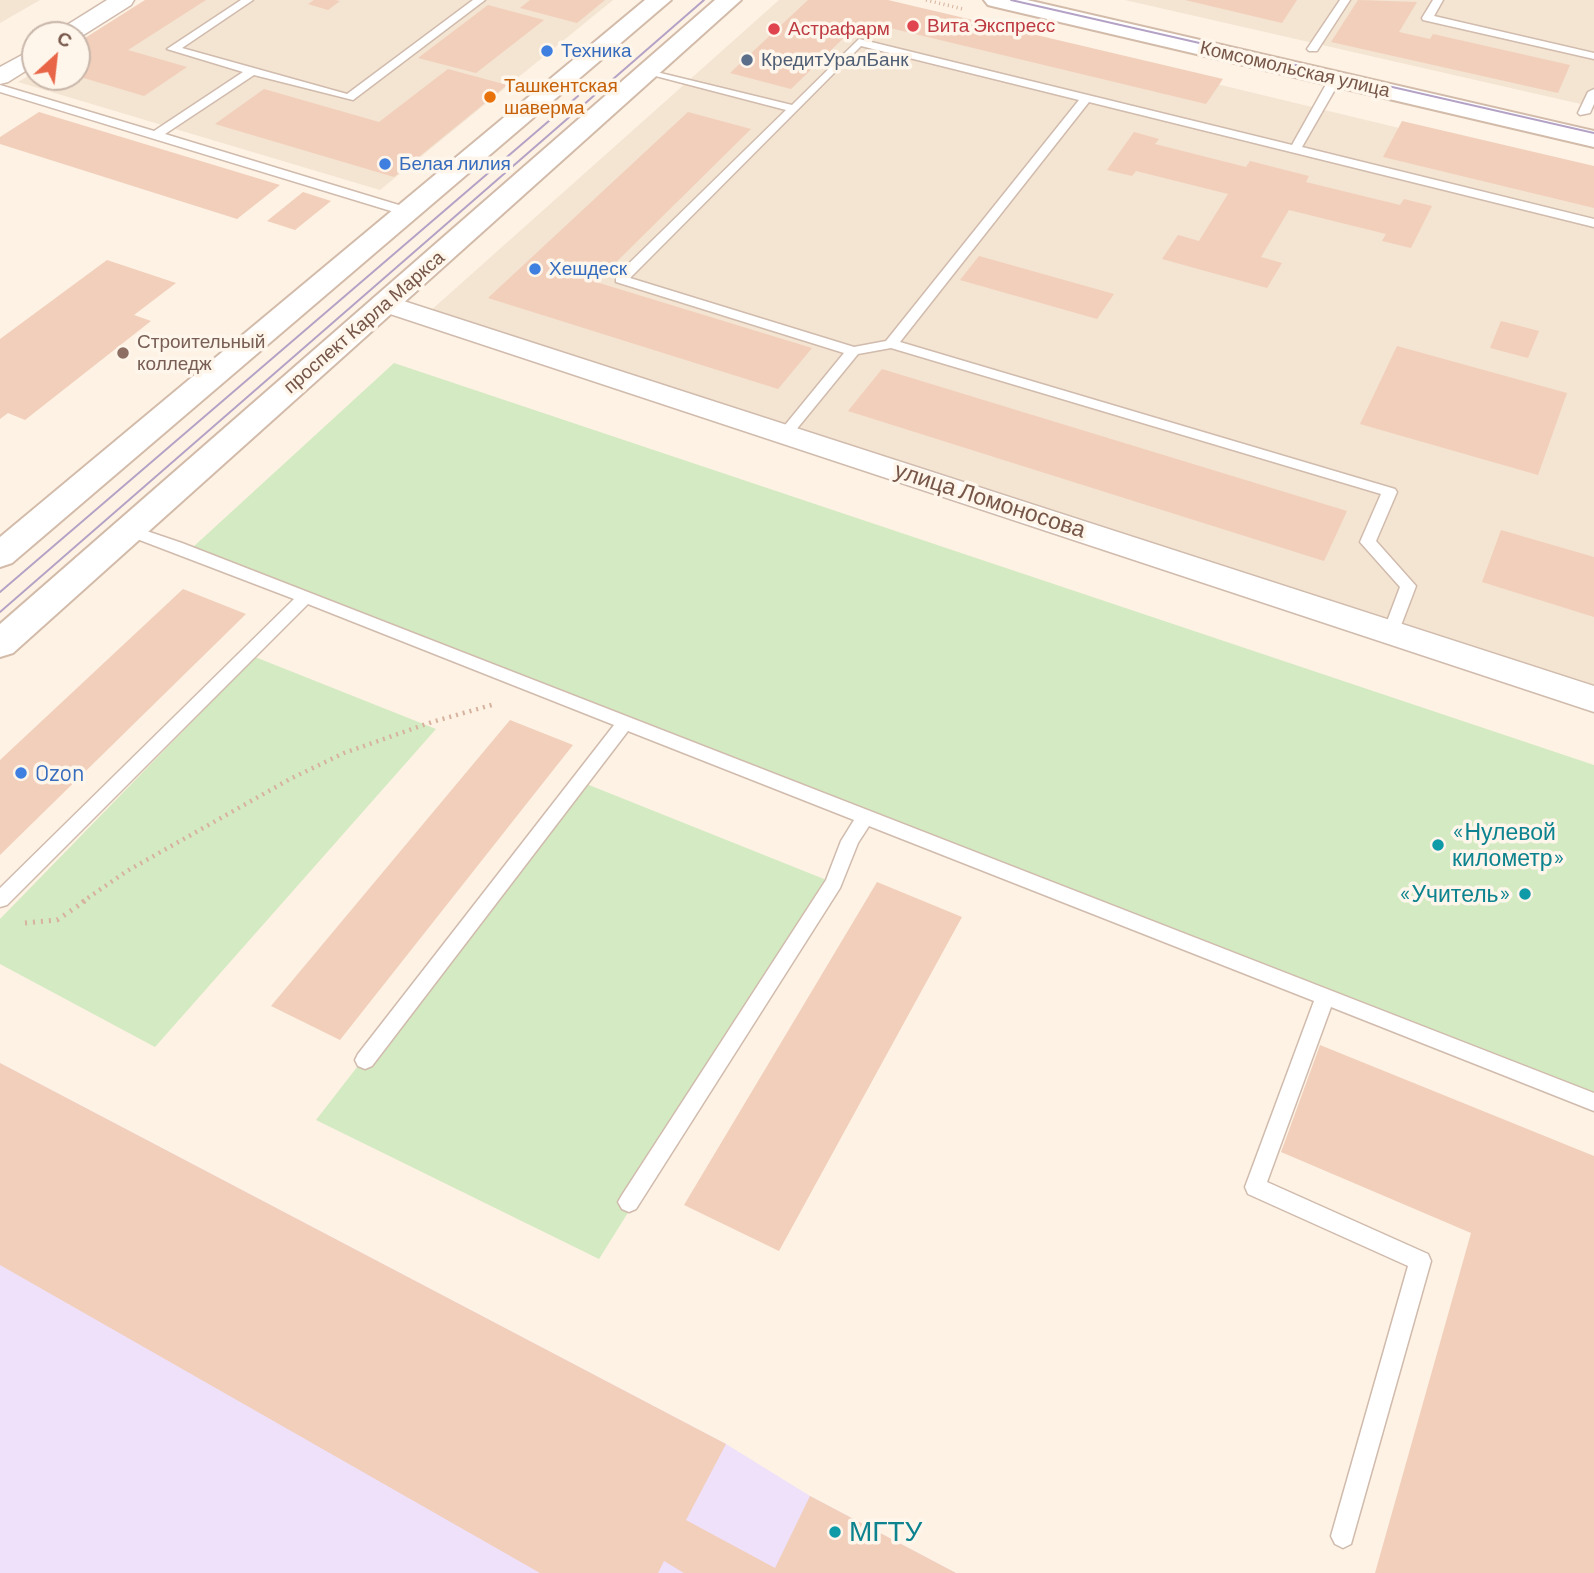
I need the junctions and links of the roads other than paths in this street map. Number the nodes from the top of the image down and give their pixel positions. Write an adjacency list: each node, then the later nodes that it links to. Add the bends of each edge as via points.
1 (123, 0): 10 (street)
2 (248, 0): 15 (lane, via 173,49)
3 (480, 0): 15 (lane, via 349,98)
4 (659, 0): 26 (main road)
5 (729, 0): 16 (main road, проспект Карла Маркса)
6 (996, 0): 14 (main road, Комсомольская улица)
7 (1087, 0): 11 (main road, Комсомольская улица)
8 (1345, 0): 11 (lane)
9 (1438, 0): 12 (lane, via 1427,18)
10 (89, 21)
11 (1313, 49): 14 (main road, Комсомольская улица)
12 (1594, 56)
13 (21, 63): 17 (street)
14 (1337, 67): 24 (main road, Комсомольская улица); 25 (lane)
15 (252, 71): 23 (lane)
16 (648, 71): 22 (lane); 28 (main road, проспект Карла Маркса)
17 (0, 76)
18 (0, 88): 23 (lane)
19 (1086, 98): 22 (lane, via 859,42); 25 (lane); 29 (lane)
20 (1544, 103): 21 (main road)
21 (1591, 107)
22 (794, 109): 30 (lane, via 621,279)
23 (155, 135): 26 (lane)
24 (1594, 139)
25 (1295, 149): 27 (lane)
26 (408, 212): 33 (main road)
27 (1594, 223)
28 (385, 303): 31 (street, улица Ломоносова); 32 (main road, проспект Карла Маркса)
29 (891, 344): 30 (lane); 35 (lane, via 1390,492 1368,542 1408,586)
30 (853, 351): 31 (lane)
31 (786, 433): 35 (street, улица Ломоносова)
32 (129, 530): 34 (lane); 36 (main road, проспект Карла Маркса)
33 (0, 555)
34 (305, 598): 38 (lane); 40 (lane)
35 (1391, 632): 37 (street, улица Ломоносова)
36 (0, 644)
37 (1594, 699)
38 (625, 723): 39 (lane); 42 (lane)
39 (865, 817): 41 (lane); 44 (lane, via 834,883)
40 (0, 900)
41 (1325, 996): 43 (lane); 45 (lane, via 1255,1187 1420,1261)
42 (365, 1060)
43 (1594, 1102)
44 (629, 1202)
45 (1343, 1536)

